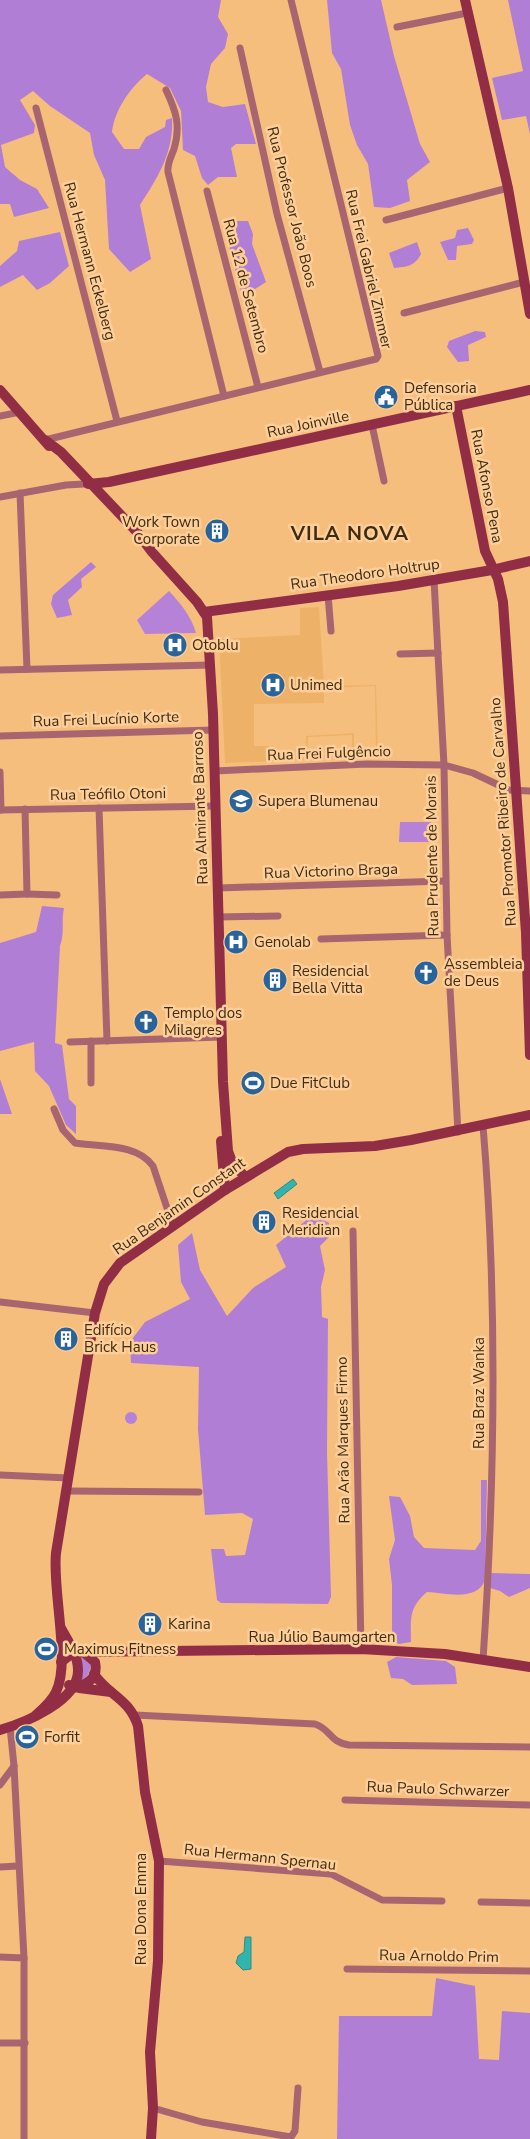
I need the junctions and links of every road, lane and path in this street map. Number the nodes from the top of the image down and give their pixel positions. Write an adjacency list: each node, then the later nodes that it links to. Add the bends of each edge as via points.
1 (291, 0): 14 (street, Rua Frei Gabriel Zimmer, via 378,356)
2 (465, 0): 3 (main road)
3 (467, 13): 4 (street); 8 (main road)
4 (397, 27)
5 (240, 48): 14 (street, Rua Professor João Boos, via 277,214)
6 (166, 90): 18 (street, via 178,122 178,135 167,166 168,172)
7 (36, 108): 22 (street, Rua Hermann Eckelberg)
8 (508, 188): 10 (street); 11 (main road)
9 (207, 191): 15 (street, Rua 12 de Setembro)
10 (386, 220)
11 (524, 282): 12 (street); 13 (main road)
12 (404, 313)
13 (530, 314)
14 (320, 372): 15 (street, Rua Frei Gabriel Zimmer)
15 (258, 387): 18 (street, Rua Frei Gabriel Zimmer)
16 (0, 390): 20 (main road, Rua Almirante Barroso)
17 (530, 390): 19 (main road, Rua Joinville)
18 (224, 396): 22 (street, Rua Frei Gabriel Zimmer)
19 (456, 406): 23 (main road, Rua Joinville); 30 (main road, Rua Afonso Pena, via 485,551)
20 (20, 412): 21 (street); 24 (main road, Rua Almirante Barroso)
21 (0, 416)
22 (118, 421): 24 (street, Rua Frei Gabriel Zimmer)
23 (372, 425): 25 (street); 26 (main road, Rua Joinville)
24 (45, 440): 26 (main road, Rua Almirante Barroso, via 61,452)
25 (384, 481)
26 (88, 484): 27 (street); 33 (main road, Rua Almirante Barroso, via 137,532)
27 (20, 493): 28 (street); 38 (street)
28 (0, 497)
29 (530, 561): 30 (main road, Rua Theodoro Holtrup)
30 (492, 570): 31 (main road, Rua Theodoro Holtrup); 46 (main road, Rua Promotor Ribeiro de Carvalho, via 498,579 504,611)
31 (434, 580): 32 (main road, Rua Theodoro Holtrup); 35 (street, Rua Prudente de Morais)
32 (328, 595): 33 (main road, Rua Theodoro Holtrup); 34 (street)
33 (204, 612): 37 (main road, Rua Almirante Barroso)
34 (331, 631)
35 (438, 653): 36 (street); 42 (street, Rua Prudente de Morais)
36 (400, 654)
37 (211, 665): 38 (street); 40 (main road, Rua Almirante Barroso)
38 (27, 669): 39 (street)
39 (0, 670)
40 (213, 730): 41 (street, Rua Frei Lucínio Korte); 43 (main road, Rua Almirante Barroso)
41 (0, 736)
42 (444, 766): 43 (street, Rua Frei Fulgêncio, via 367,764); 46 (street, Rua Frei Fulgêncio, via 472,773); 51 (street, Rua Prudente de Morais)
43 (215, 771): 47 (main road, Rua Almirante Barroso)
44 (0, 772): 49 (street)
45 (530, 791): 46 (street)
46 (516, 792): 64 (main road, Rua Promotor Ribeiro de Carvalho, via 526,933)
47 (216, 806): 48 (street, Rua Teófilo Otoni); 52 (main road, Rua Almirante Barroso)
48 (99, 808): 50 (street, Rua Teófilo Otoni); 62 (street)
49 (0, 810): 50 (street, Rua Teófilo Otoni)
50 (25, 810): 53 (street)
51 (445, 881): 52 (street, Rua Victorino Braga); 58 (street, Rua Prudente de Morais)
52 (218, 888): 57 (main road, Rua Almirante Barroso)
53 (27, 894): 54 (street); 55 (street)
54 (0, 895)
55 (57, 895)
56 (278, 916): 57 (street)
57 (219, 917): 60 (main road, Rua Almirante Barroso)
58 (447, 935): 59 (street); 70 (street, Rua Prudente de Morais)
59 (321, 939)
60 (222, 1037): 62 (street); 65 (main road, Rua Almirante Barroso)
61 (91, 1041): 62 (street); 63 (street); 66 (street)
62 (107, 1041)
63 (70, 1042)
64 (530, 1056)
65 (223, 1082): 71 (main road, Rua Almirante Barroso, via 228,1151 232,1162); 72 (main road, Rua Almirante Barroso, via 220,1108)
66 (92, 1083)
67 (54, 1109): 73 (street, via 63,1130 75,1143 128,1150 148,1159)
68 (530, 1115): 69 (main road, Rua Benjamin Constant)
69 (483, 1126): 70 (main road, Rua Benjamin Constant); 85 (street, Rua Braz Wanka, via 492,1240 494,1380)
70 (458, 1132): 71 (main road, Rua Benjamin Constant, via 375,1146 288,1152)
71 (245, 1177): 72 (main road, Rua Benjamin Constant)
72 (225, 1190): 73 (main road, Rua Benjamin Constant)
73 (173, 1226): 76 (main road, Rua Benjamin Constant, via 114,1269 101,1290)
74 (353, 1231): 82 (street, Rua Arão Marques Firmo)
75 (0, 1302): 76 (street)
76 (95, 1313): 78 (main road, Rua Benjamin Constant)
77 (0, 1475): 78 (street)
78 (69, 1478): 79 (main road, Rua Benjamin Constant)
79 (67, 1491): 80 (street); 81 (main road, Rua Benjamin Constant, via 54,1574)
80 (198, 1492)
81 (60, 1627): 84 (main road, Rua Benjamin Constant); 86 (main road, Rua Benjamin Constant)
82 (361, 1649): 83 (main road, Rua Júlio Baumgarten); 85 (main road, Rua Júlio Baumgarten, via 445,1654)
83 (113, 1652): 84 (main road, Rua Júlio Baumgarten); 88 (main road, via 102,1658)
84 (79, 1653): 86 (main road); 88 (main road, via 92,1657); 90 (main road, Rua Benjamin Constant, via 78,1675)
85 (483, 1660): 87 (main road, Rua Júlio Baumgarten)
86 (61, 1662): 89 (main road, Rua Benjamin Constant)
87 (530, 1667)
88 (95, 1670): 90 (main road, via 86,1684); 91 (main road)
89 (60, 1678): 90 (main road); 92 (main road, Rua Benjamin Constant, via 56,1693)
90 (73, 1688): 91 (main road); 92 (main road, Rua Benjamin Constant, via 53,1706)
91 (111, 1692): 93 (main road)
92 (36, 1715): 94 (main road, Rua Benjamin Constant)
93 (135, 1715): 95 (street, via 315,1724 323,1726 337,1743 349,1745); 100 (main road, Rua Dona Emma, via 145,1792)
94 (5, 1728): 96 (street)
95 (530, 1747)
96 (14, 1766): 97 (street); 101 (street)
97 (0, 1785)
98 (345, 1800): 99 (street, Rua Paulo Schwarzer)
99 (530, 1806)
100 (159, 1861): 103 (street, Rua Hermann Spernau, via 331,1874 382,1900); 113 (main road, Rua Dona Emma, via 158,1961 150,2052)
101 (18, 1866): 102 (street); 107 (street)
102 (0, 1867)
103 (442, 1901)
104 (481, 1902): 105 (street)
105 (530, 1902)
106 (0, 1957): 107 (street)
107 (24, 1958): 111 (street)
108 (347, 1969): 109 (street, Rua Arnoldo Prim)
109 (530, 1971)
110 (0, 2043): 111 (street)
111 (25, 2043): 114 (street)
112 (298, 2088): 113 (street, via 295,2131 291,2137 202,2122)
113 (153, 2108): 115 (main road, Rua Dona Emma)
114 (24, 2139)
115 (151, 2139)

